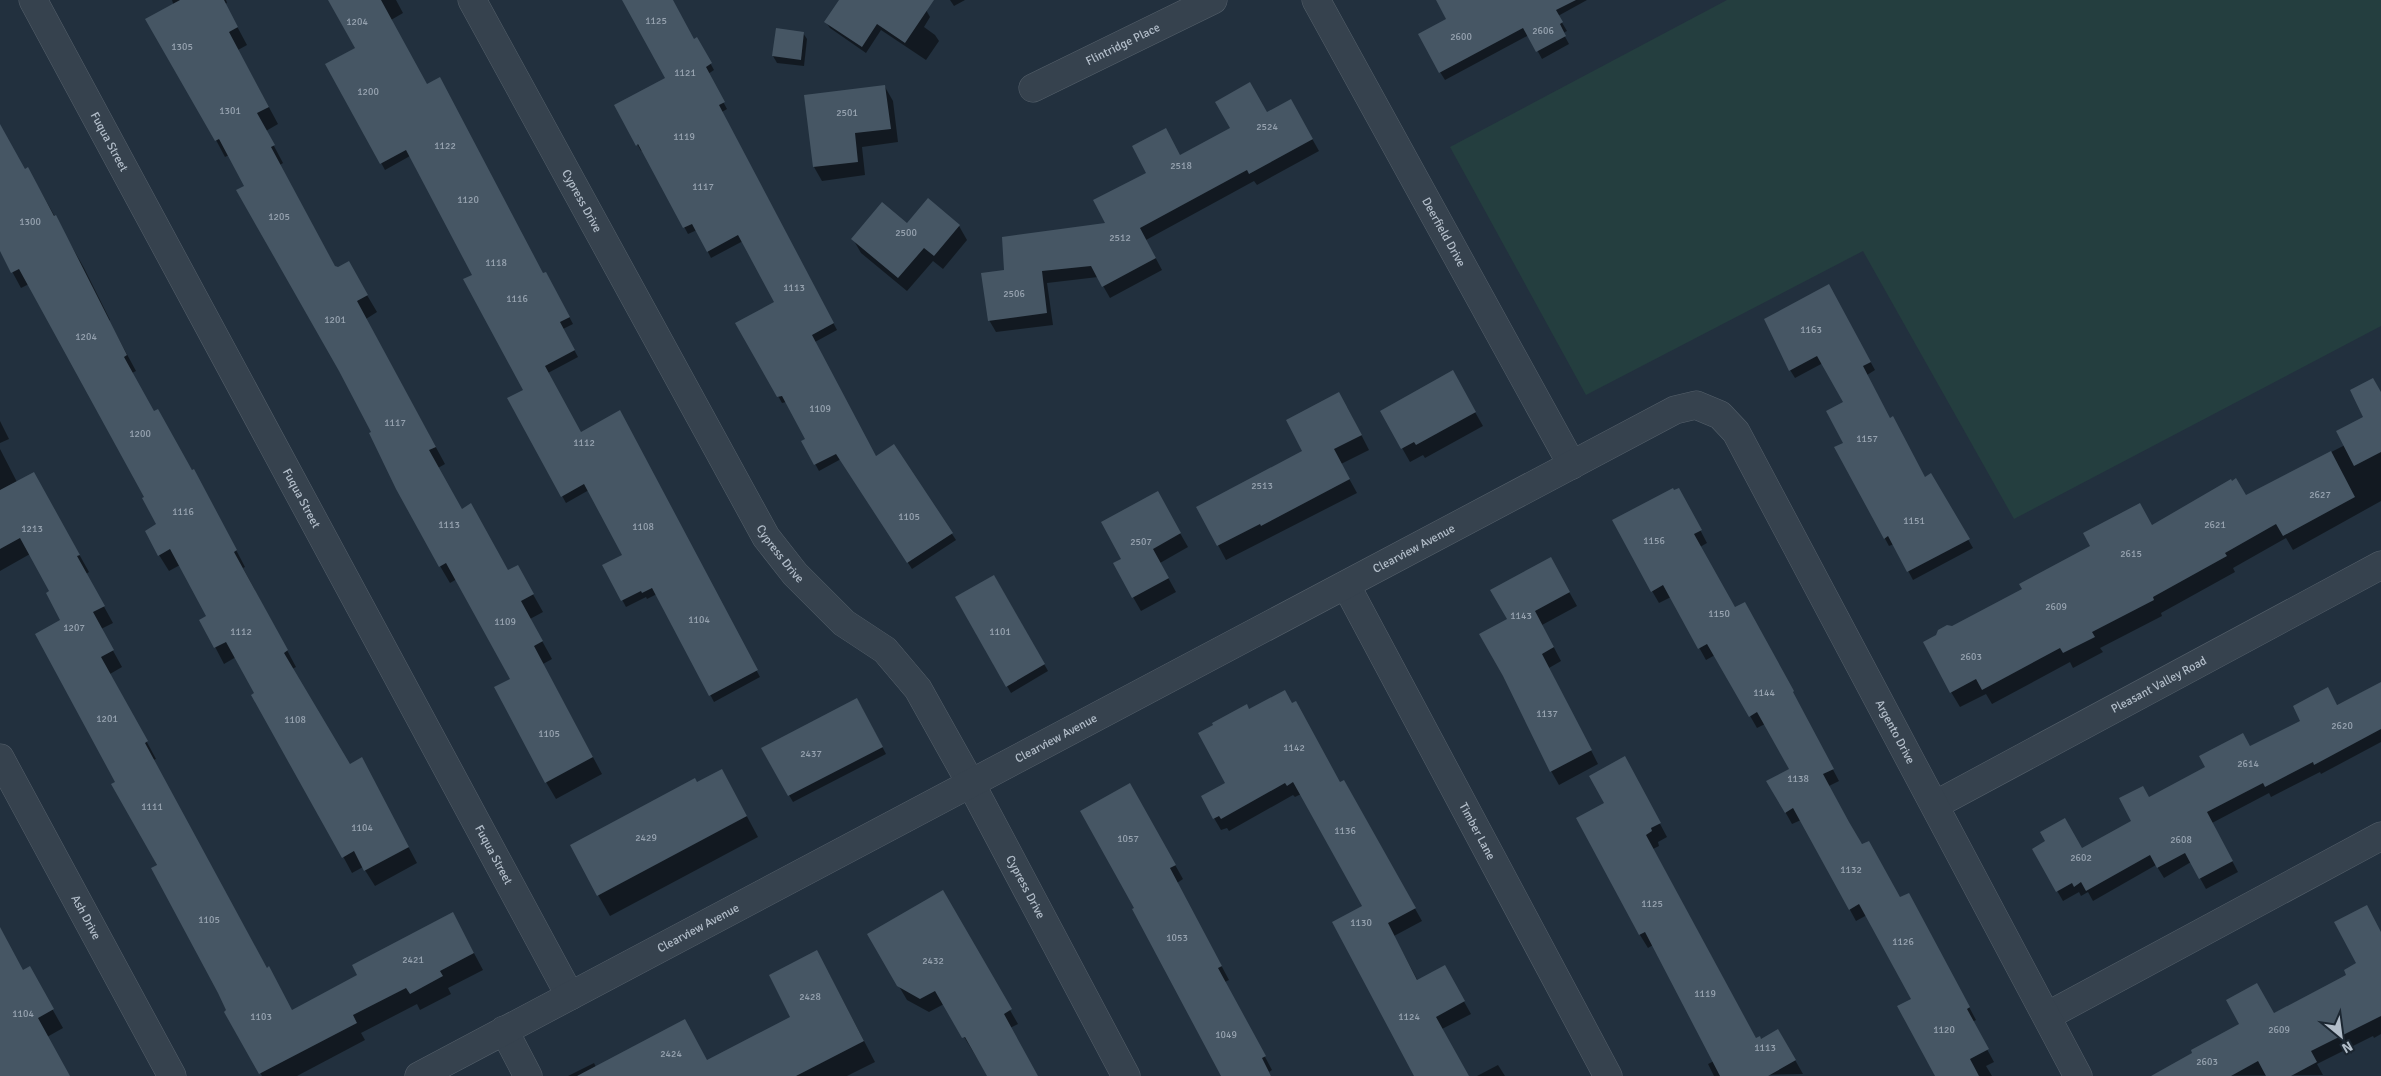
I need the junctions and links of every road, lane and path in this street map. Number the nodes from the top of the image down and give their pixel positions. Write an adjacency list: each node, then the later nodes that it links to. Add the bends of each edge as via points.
1 (34, 0): 14 (street, Fuqua Street)
2 (472, 0): 11 (street, Cypress Drive, via 766,536 795,574 844,623 885,650 918,689)
3 (1213, 0): 5 (street, Flintridge Place)
4 (1316, 0): 7 (street, Deerfield Drive)
5 (1034, 88)
6 (1696, 405): 7 (street, Clearview Avenue, via 1675,410); 12 (street, Argento Drive, via 1720,415 1736,432)
7 (1572, 465): 9 (street, Clearview Avenue)
8 (2381, 564): 12 (street, Pleasant Valley Road)
9 (1346, 585): 11 (street, Clearview Avenue); 21 (street, Timber Lane)
10 (0, 758): 17 (street, Ash Drive)
11 (970, 782): 14 (street, Clearview Avenue); 20 (street, Cypress Drive)
12 (1936, 805): 15 (street, Argento Drive)
13 (2381, 836): 15 (street)
14 (570, 996): 16 (street, Clearview Avenue)
15 (2047, 1016): 22 (street, Argento Drive)
16 (504, 1030): 18 (street, Clearview Avenue); 19 (street)
17 (172, 1076)
18 (419, 1076)
19 (528, 1076)
20 (1126, 1076)
21 (1608, 1076)
22 (2078, 1076)

